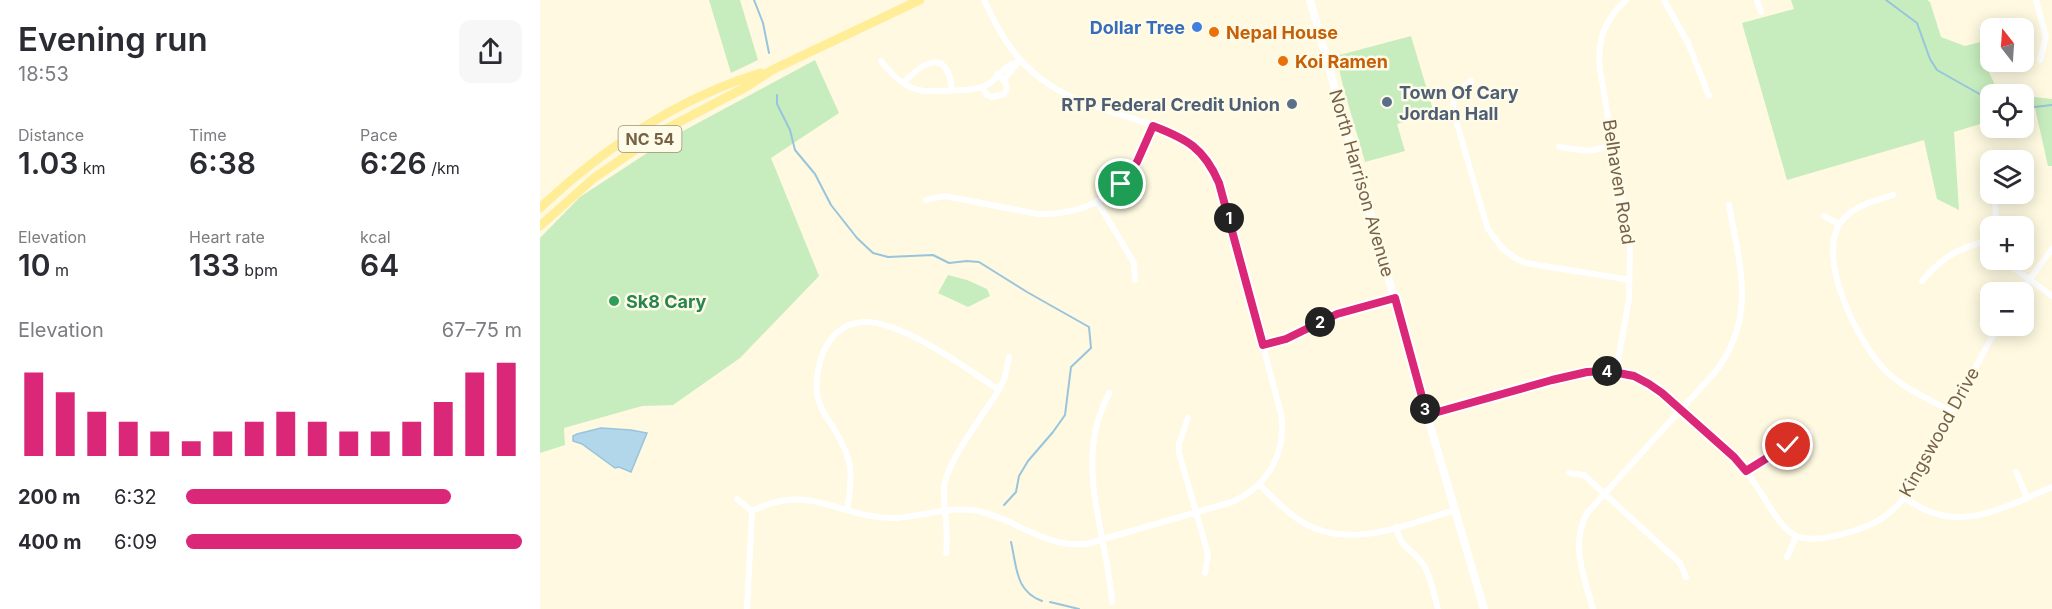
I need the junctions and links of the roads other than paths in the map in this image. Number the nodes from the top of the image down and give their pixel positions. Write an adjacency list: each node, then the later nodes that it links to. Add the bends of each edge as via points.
1 (920, 0): 12 (main road, NC 54)
2 (984, 0): 9 (street, via 1002,37)
3 (1310, 0): 40 (main road, North Harrison Avenue)
4 (1626, 0): 21 (street, Belhaven Road, via 1608,20 1599,49)
5 (1664, 0): 19 (street, via 1686,37)
6 (1757, 0): 8 (street)
7 (2036, 0): 10 (street, via 2046,37)
8 (1761, 12)
9 (1020, 60): 13 (street); 14 (street); 20 (street, via 1066,95)
10 (2040, 60)
11 (881, 61): 16 (street)
12 (772, 70): 27 (main road, NC 54, via 715,90 660,117 595,162); 30 (main road, NC 54, via 638,146 579,190)
13 (997, 74): 14 (street); 17 (street)
14 (1004, 80): 17 (street, via 1007,92 1000,96 987,95)
15 (1471, 81): 36 (street, via 1454,94 1453,110 1485,220 1498,244 1526,263)
16 (903, 83): 18 (street, via 918,90); 18 (street, via 914,71 936,63 946,67)
17 (982, 87): 18 (street)
18 (952, 89)
19 (1709, 96)
20 (1153, 126): 25 (street, via 1132,170 1121,184); 42 (street, via 1188,142 1215,175)
21 (1614, 146): 22 (street, via 1588,151); 36 (street, Belhaven Road, via 1629,231)
22 (1559, 147)
23 (1893, 195): 29 (street, via 1858,208)
24 (926, 200): 25 (street, via 944,196 1038,214 1078,210)
25 (1096, 201): 35 (street, via 1134,263)
26 (1729, 205): 47 (street, via 1743,280 1741,320 1722,362)
27 (540, 208)
28 (1824, 216): 29 (street)
29 (1839, 224): 48 (street, via 1832,257 1844,302 1857,330 1884,369)
30 (540, 226)
31 (1980, 243): 37 (street, via 1948,255)
32 (2052, 249): 34 (street)
33 (2018, 270): 34 (street)
34 (2029, 279): 38 (street); 39 (street)
35 (1136, 280)
36 (1630, 280): 44 (street, Belhaven Road)
37 (1922, 281)
38 (2027, 282)
39 (2052, 296)
40 (1395, 298): 42 (street, via 1337,314 1286,339); 49 (main road, North Harrison Avenue)
41 (1992, 336): 48 (street, Kingswood Drive)
42 (1263, 345): 55 (street, via 1282,429 1279,453)
43 (1009, 357): 45 (street)
44 (1616, 372): 47 (street, via 1649,384); 49 (street, via 1574,374)
45 (999, 390): 61 (street, via 931,345 886,326 862,322 842,328 825,349 816,392 850,460 852,484); 64 (street, via 948,472 944,490)
46 (1109, 393): 68 (street, via 1096,424 1092,453 1093,492)
47 (1681, 409): 52 (street); 57 (street)
48 (1950, 411): 59 (street, Kingswood Drive)
49 (1427, 415): 62 (main road, North Harrison Avenue)
50 (1188, 418): 65 (street, via 1179,453)
51 (1810, 433): 52 (street)
52 (1746, 471): 67 (street, via 1780,521)
53 (2016, 472): 58 (street)
54 (1569, 473): 57 (street, via 1584,475)
55 (1260, 485): 65 (street, via 1240,499); 66 (street, via 1293,516 1322,530 1355,535)
56 (2052, 487): 58 (street)
57 (1604, 493): 72 (street, via 1680,563); 77 (street, via 1587,513 1578,538)
58 (2027, 497): 59 (street, via 1964,518 1926,511)
59 (1904, 498): 67 (street, Kingswood Drive, via 1884,517 1855,530 1816,538)
60 (737, 499): 63 (street)
61 (847, 509): 63 (street, via 802,498); 64 (street, via 891,518)
62 (1455, 510): 66 (street); 76 (main road, North Harrison Avenue)
63 (752, 511): 74 (street)
64 (946, 511): 68 (street, via 977,511 1059,543); 69 (street)
65 (1196, 513): 68 (street); 71 (street, via 1208,554)
66 (1396, 527): 75 (street, via 1403,545 1427,570)
67 (1796, 536): 70 (street)
68 (1103, 541): 73 (street)
69 (946, 552)
70 (1787, 556)
71 (1205, 573)
72 (1686, 577)
73 (1112, 602)
74 (747, 609)
75 (1438, 609)
76 (1484, 609)
77 (1593, 609)

